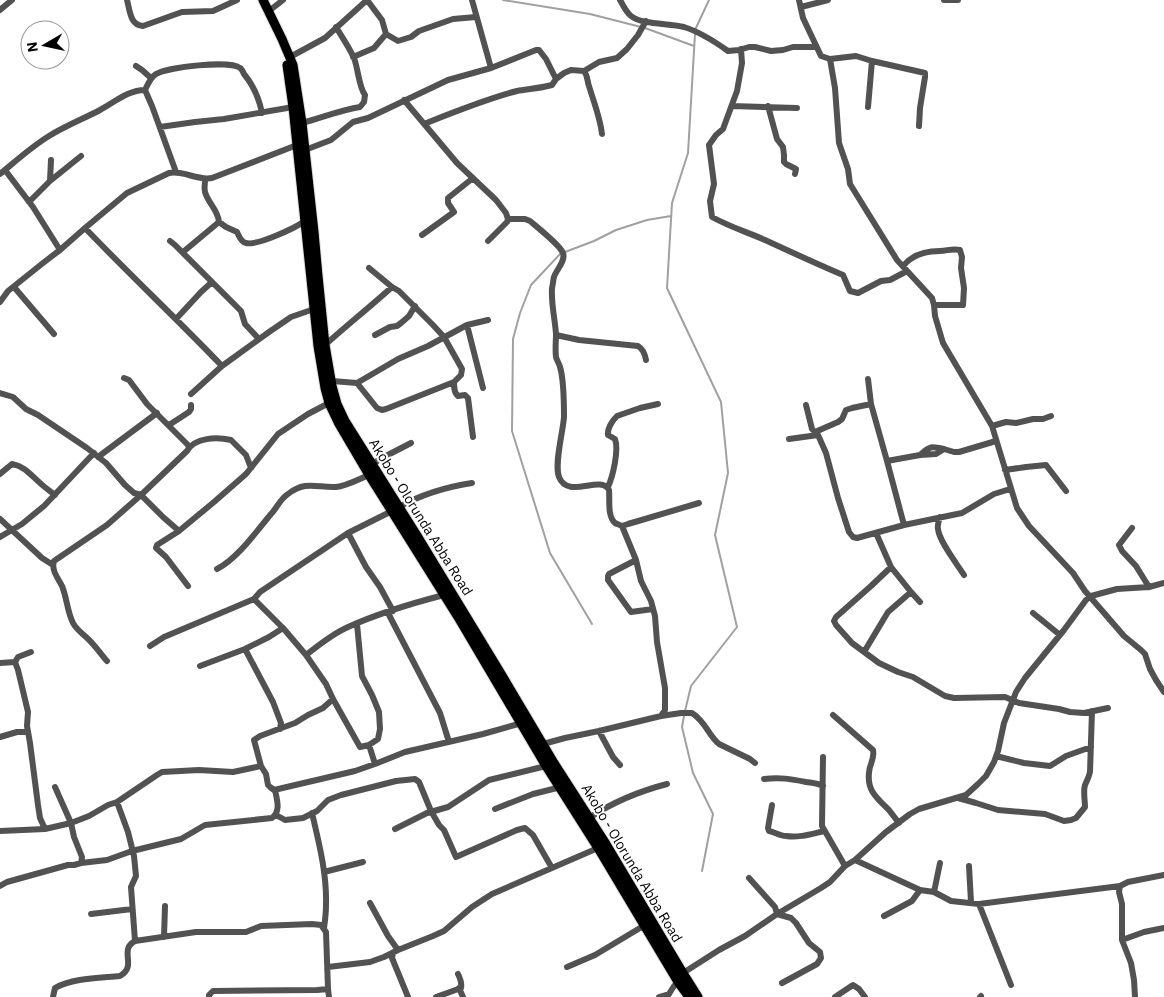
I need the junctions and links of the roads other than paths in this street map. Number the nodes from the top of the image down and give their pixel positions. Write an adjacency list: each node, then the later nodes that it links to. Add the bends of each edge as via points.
1 (12, 0): 15 (street)
2 (127, 0): 3 (street, via 134,23 143,26 182,12 214,11)
3 (237, 0)
4 (256, 0): 35 (main road, Akobo - Olorunda Abba Road, via 285,57)
5 (262, 0): 16 (main road, Akobo - Olorunda Abba Road)
6 (283, 0): 16 (street)
7 (367, 0): 19 (street); 20 (street, via 382,20)
8 (472, 0): 17 (street)
9 (620, 0): 18 (street, via 631,16)
10 (799, 0): 14 (street)
11 (828, 0): 14 (street)
12 (944, 0): 13 (street)
13 (958, 0)
14 (801, 7): 21 (street)
15 (0, 10)
16 (268, 11): 23 (main road, Akobo - Olorunda Abba Road)
17 (476, 17): 20 (street, via 453,20 398,41); 28 (street)
18 (646, 21): 22 (street, via 687,28 728,51); 29 (street, via 624,54)
19 (336, 27): 23 (street, via 325,38); 24 (street)
20 (386, 34): 24 (street, via 374,48)
21 (816, 47): 22 (street, via 771,51 755,47); 25 (street, via 821,56)
22 (741, 49): 36 (street, via 742,63)
23 (290, 57): 42 (main road, Akobo - Olorunda Abba Road)
24 (354, 58): 34 (street, via 365,95)
25 (830, 59): 26 (street, via 856,56); 68 (street, via 839,143 850,184)
26 (872, 61): 38 (street); 44 (street, via 925,73)
27 (136, 66): 30 (street)
28 (491, 68): 31 (street, via 539,50); 33 (street, via 448,80)
29 (584, 71): 31 (street, via 571,70); 46 (street)
30 (151, 78): 32 (street); 40 (street, via 164,70 231,64 240,68 250,81)
31 (556, 79): 43 (street, via 552,85 498,97)
32 (145, 90): 45 (street); 51 (street, via 124,95 66,126 32,147)
33 (404, 100): 41 (street); 43 (street)
34 (364, 102): 41 (street); 42 (street, via 360,107)
35 (292, 106): 40 (street); 47 (main road, Akobo - Olorunda Abba Road)
36 (732, 106): 37 (street); 68 (street, via 723,129 710,145 714,184 710,201 712,217 843,275 850,291 858,293 881,280 890,280)
37 (768, 106): 39 (street); 53 (street, via 784,162 796,169)
38 (868, 107)
39 (797, 108)
40 (262, 113): 45 (street)
41 (368, 118): 48 (street, via 353,122 332,140)
42 (302, 123): 48 (main road, Akobo - Olorunda Abba Road)
43 (424, 124): 54 (street)
44 (919, 126)
45 (160, 127): 52 (street)
46 (602, 134)
47 (296, 145): 55 (street); 59 (main road, Akobo - Olorunda Abba Road)
48 (305, 150): 84 (main road, Akobo - Olorunda Abba Road)
49 (81, 156): 56 (street)
50 (51, 160): 56 (street)
51 (2, 172): 57 (street)
52 (176, 172): 55 (street); 61 (street, via 127,193)
53 (796, 174)
54 (473, 178): 58 (street, via 496,200); 62 (street, via 448,198 453,213)
55 (205, 180): 60 (street, via 205,194)
56 (50, 181): 57 (street)
57 (29, 202): 65 (street)
58 (508, 219): 64 (street); 81 (street, via 530,221 563,252 564,259 552,288)
59 (305, 221): 60 (street, via 250,244); 75 (main road, Akobo - Olorunda Abba Road)
60 (219, 222): 66 (street)
61 (85, 228): 65 (street); 76 (street)
62 (422, 235)
63 (170, 241): 66 (street)
64 (488, 241)
65 (60, 250): 70 (street)
66 (182, 252): 69 (street)
67 (369, 268): 71 (street)
68 (905, 268): 73 (street, via 932,298); 73 (street, via 908,260 924,253 960,250 964,288 962,305)
69 (212, 282): 76 (street); 83 (street, via 242,311 245,324)
70 (14, 287): 72 (street); 79 (street)
71 (392, 287): 74 (street); 84 (street)
72 (0, 302)
73 (934, 305): 103 (street, via 943,343)
74 (415, 306): 80 (street, via 397,326); 82 (street)
75 (314, 308): 83 (street, via 291,317); 95 (main road, Akobo - Olorunda Abba Road)
76 (176, 319): 86 (street)
77 (488, 320): 78 (street)
78 (468, 325): 82 (street); 92 (street)
79 (54, 334)
80 (375, 335)
81 (556, 335): 85 (street, via 638,346); 119 (street, via 556,359 561,368 564,404 560,478 572,487 603,484)
82 (444, 337): 90 (street, via 462,369 461,376); 91 (street)
83 (259, 340): 86 (street)
84 (325, 345): 89 (main road, Akobo - Olorunda Abba Road)
85 (646, 360)
86 (222, 366): 94 (street)
87 (124, 378): 100 (street)
88 (868, 379): 97 (street)
89 (332, 381): 91 (street); 111 (main road, Akobo - Olorunda Abba Road, via 337,404)
90 (454, 382): 91 (street, via 382,410); 105 (street, via 456,395 468,398)
91 (357, 383)
92 (483, 388)
93 (0, 392): 110 (street, via 13,397)
94 (191, 394)
95 (329, 403): 111 (main road, Akobo - Olorunda Abba Road, via 339,424); 114 (street, via 278,434)
96 (658, 404): 119 (street, via 615,418 608,430 616,444)
97 (871, 404): 104 (street, via 846,410 838,422); 112 (street)
98 (191, 405): 102 (street, via 188,412)
99 (806, 405): 104 (street)
100 (157, 414): 102 (street); 110 (street)
101 (1051, 416): 103 (street)
102 (169, 425): 109 (street)
103 (992, 426): 107 (street)
104 (816, 433): 106 (street); 134 (street, via 826,453 849,532 858,538)
105 (473, 437)
106 (790, 439)
107 (996, 441): 112 (street, via 960,452 944,449 936,454); 115 (street)
108 (411, 443): 113 (street)
109 (189, 448): 114 (street, via 209,438 231,440 246,455); 123 (street)
110 (96, 455): 122 (street); 123 (street, via 125,485)
111 (362, 455): 113 (main road, Akobo - Olorunda Abba Road); 117 (main road, Akobo - Olorunda Abba Road)
112 (887, 461): 128 (street)
113 (373, 464): 125 (main road, Akobo - Olorunda Abba Road)
114 (251, 468): 132 (street)
115 (1005, 470): 120 (street); 121 (street, via 1046,465)
116 (0, 474): 122 (street, via 12,464 18,465)
117 (369, 475): 125 (main road, Akobo - Olorunda Abba Road); 139 (street, via 344,486 306,485 289,493 251,539)
118 (472, 484): 125 (street, via 426,494)
119 (608, 487): 129 (street, via 612,519)
120 (1010, 489): 126 (street, via 994,494 962,513); 146 (street, via 1029,526)
121 (1066, 491)
122 (55, 495): 131 (street)
123 (141, 496): 132 (street); 137 (street, via 107,525 54,561)
124 (699, 502): 129 (street)
125 (395, 509): 133 (street); 145 (main road, Akobo - Olorunda Abba Road); 177 (main road, Akobo - Olorunda Abba Road, via 497,666)
126 (940, 517): 128 (street); 140 (street, via 939,534)
127 (0, 519): 131 (street)
128 (904, 525): 134 (street)
129 (622, 526): 136 (street)
130 (1132, 528): 143 (street, via 1119,544)
131 (12, 530): 135 (street); 137 (street)
132 (179, 531): 142 (street, via 156,548)
133 (348, 533): 147 (street); 150 (street)
134 (876, 533): 138 (street)
135 (0, 537)
136 (636, 560): 149 (street); 149 (street, via 609,574 608,580 629,610)
137 (53, 565): 160 (street, via 73,623)
138 (891, 567): 144 (street); 158 (street, via 834,621)
139 (217, 569)
140 (964, 574)
141 (1164, 583): 143 (street)
142 (188, 586)
143 (1149, 587): 146 (street, via 1118,589)
144 (910, 592): 148 (street); 158 (street, via 888,612)
145 (444, 595): 150 (street); 171 (main road, Akobo - Olorunda Abba Road)
146 (1091, 596): 154 (street); 164 (street, via 1124,636 1145,654)
147 (254, 599): 153 (street); 155 (street)
148 (920, 602)
149 (653, 609): 170 (street, via 665,688 665,710)
150 (391, 612): 152 (street); 176 (street, via 440,713)
151 (1033, 613): 154 (street)
152 (357, 624): 159 (street, via 331,636); 178 (street, via 362,676 379,712 378,739)
153 (283, 628): 156 (street); 159 (street)
154 (1060, 635): 166 (street, via 1025,678)
155 (150, 646)
156 (245, 649): 163 (street); 172 (street)
157 (31, 652): 161 (street, via 18,657)
158 (864, 652): 166 (street, via 888,668 913,677 945,696 1005,697)
159 (306, 655): 165 (street)
160 (107, 661)
161 (15, 662): 162 (street); 174 (street, via 28,712)
162 (0, 663)
163 (200, 666)
164 (1164, 692)
165 (333, 699): 172 (street, via 296,723); 178 (street, via 360,747)
166 (1012, 701): 168 (street, via 1070,712); 180 (street)
167 (1108, 708): 168 (street)
168 (1092, 711): 179 (street)
169 (832, 714): 202 (street, via 873,750 868,778 873,794)
170 (661, 716): 173 (street); 182 (street, via 692,713 705,724 719,744)
171 (522, 723): 176 (street); 186 (main road, Akobo - Olorunda Abba Road)
172 (283, 726): 185 (street, via 254,740)
173 (600, 731): 177 (street); 184 (street)
174 (28, 732): 175 (street); 203 (street, via 40,818)
175 (0, 737)
176 (449, 742): 183 (street, via 405,752)
177 (543, 744): 200 (main road, Akobo - Olorunda Abba Road)
178 (369, 745): 183 (street)
179 (1090, 747): 180 (street, via 1050,766); 193 (street, via 1090,772 1084,787 1085,807 1071,820 998,810)
180 (996, 756): 193 (street, via 986,776 966,795)
181 (823, 757): 189 (street)
182 (755, 763)
183 (375, 764): 192 (street)
184 (620, 765)
185 (262, 766): 192 (street, via 270,788); 194 (street, via 233,772 162,772)
186 (546, 766): 190 (main road, Akobo - Olorunda Abba Road); 197 (street, via 489,780 448,807)
187 (764, 779): 189 (street, via 779,777)
188 (667, 784): 200 (street, via 604,808)
189 (822, 786): 206 (street)
190 (560, 787): 196 (street); 207 (main road, Akobo - Olorunda Abba Road)
191 (55, 788): 201 (street)
192 (275, 790): 199 (street)
193 (958, 798): 202 (street, via 919,809)
194 (117, 802): 201 (street); 208 (street)
195 (772, 804): 206 (street, via 770,831 795,837)
196 (495, 809)
197 (431, 811): 198 (street, via 419,782 409,779 341,795 328,800); 204 (street); 215 (street, via 456,856 524,828 533,835)
198 (312, 813): 199 (street, via 291,820); 216 (street)
199 (276, 816): 208 (street, via 266,820 205,825 181,839)
200 (589, 818): 219 (main road, Akobo - Olorunda Abba Road)
201 (71, 823): 203 (street); 211 (street, via 82,856)
202 (899, 823): 209 (street)
203 (45, 828): 205 (street)
204 (395, 829)
205 (0, 831)
206 (824, 831): 213 (street)
207 (598, 848): 215 (street); 219 (main road, Akobo - Olorunda Abba Road)
208 (132, 851): 211 (street, via 107,860); 228 (street, via 136,876 131,887)
209 (855, 860): 213 (street); 222 (street)
210 (363, 862): 216 (street)
211 (81, 863): 220 (street)
212 (940, 863): 223 (street)
213 (845, 866): 230 (street, via 830,882)
214 (968, 866): 224 (street)
215 (552, 868): 238 (street, via 492,894 444,931)
216 (324, 872): 233 (street)
217 (1164, 875): 221 (street)
218 (749, 878): 230 (street)
219 (622, 879): 232 (main road, Akobo - Olorunda Abba Road); 242 (main road, Akobo - Olorunda Abba Road)
220 (0, 886)
221 (1120, 886): 226 (street); 236 (street)
222 (920, 890): 223 (street); 231 (street, via 912,901)
223 (934, 892): 224 (street, via 951,901)
224 (972, 902): 226 (street)
225 (370, 903): 238 (street)
226 (979, 904): 244 (street)
227 (165, 906): 235 (street)
228 (132, 909): 229 (street); 237 (street)
229 (91, 914)
230 (777, 914): 242 (street); 243 (street, via 796,923 820,952 821,958 817,964)
231 (884, 916)
232 (645, 925): 240 (street, via 595,955); 242 (main road, Akobo - Olorunda Abba Road)
233 (324, 928): 235 (street, via 312,924 261,926 246,932 206,931); 239 (street)
234 (1164, 928): 236 (street)
235 (164, 936): 237 (street)
236 (1122, 940): 259 (street, via 1131,962)
237 (135, 942): 248 (street, via 127,948 128,968 124,974 61,985 55,988)
238 (395, 951): 239 (street, via 370,962); 251 (street, via 392,958)
239 (328, 967): 246 (street)
240 (567, 967)
241 (458, 974): 245 (street, via 462,985)
242 (680, 978): 247 (street); 255 (main road, Akobo - Olorunda Abba Road); 256 (main road, Akobo - Olorunda Abba Road)
243 (782, 983)
244 (1011, 985)
245 (459, 988): 252 (street); 253 (street)
246 (328, 989): 249 (street, via 213,991); 250 (street)
247 (668, 996): 254 (street)
248 (53, 997)
249 (209, 997)
250 (329, 997)
251 (408, 997)
252 (436, 997)
253 (463, 997)
254 (659, 997)
255 (689, 997)
256 (698, 997)
257 (835, 997): 258 (street, via 853,985)
258 (865, 997)
259 (1135, 997)

